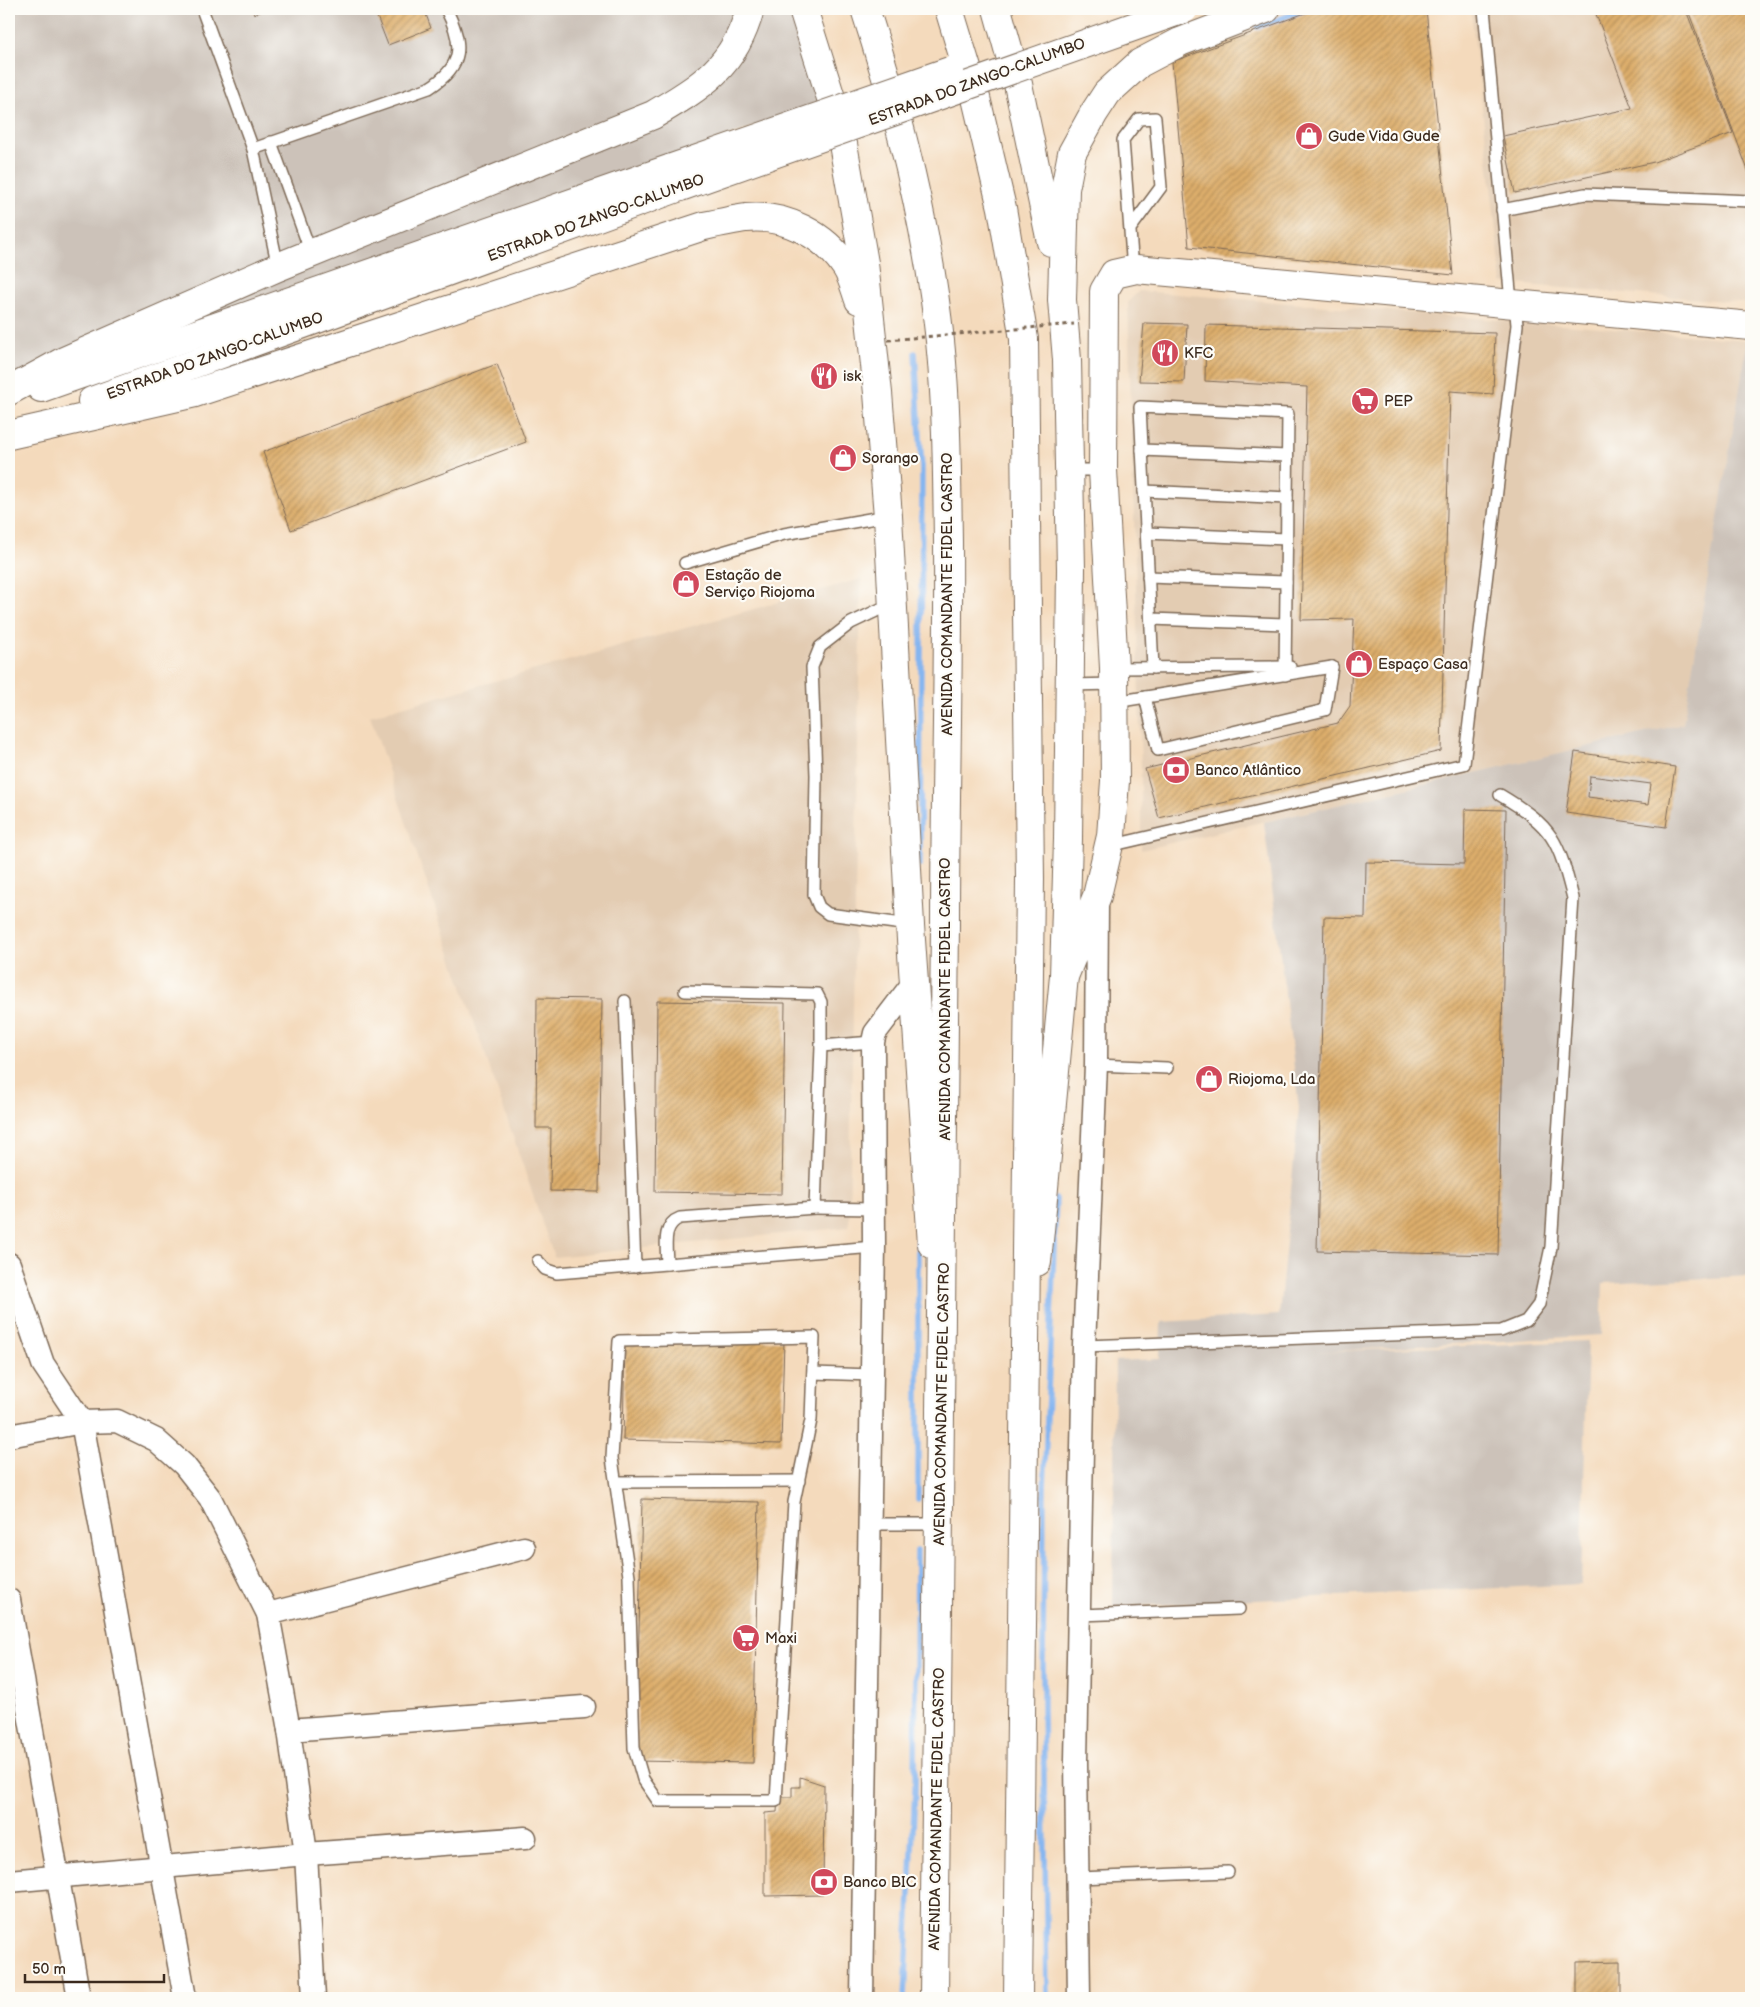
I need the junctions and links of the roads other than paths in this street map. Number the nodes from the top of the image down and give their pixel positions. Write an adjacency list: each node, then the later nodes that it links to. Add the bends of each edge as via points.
1 (202, 9): 13 (lane)
2 (446, 9): 12 (lane, via 458,42 455,62 446,77 429,88)
3 (750, 9): 18 (main road, via 744,31 729,56 708,80 653,114)
4 (803, 9): 25 (main road, via 843,144 864,263)
5 (865, 9): 71 (main road, AVENIDA COMANDANTE FIDEL CASTRO, via 900,124 922,225 940,345 947,450 949,659)
6 (950, 9): 70 (main road, via 976,98 1002,208 1024,338 1030,879)
7 (997, 9): 22 (main road, via 1027,122)
8 (1131, 9): 14 (main road, ESTRADA DO ZANGO-CALUMBO, bridge)
9 (1184, 9): 14 (main road, ESTRADA DO ZANGO-CALUMBO, bridge)
10 (1266, 9): 22 (main road, via 1180,42 1140,63 1107,93 1072,153 1064,189)
11 (1484, 9): 16 (lane)
12 (271, 142): 13 (lane); 18 (lane)
13 (253, 149): 19 (lane)
14 (676, 178): 26 (main road, ESTRADA DO ZANGO-CALUMBO); 27 (main road, ESTRADA DO ZANGO-CALUMBO)
15 (1751, 201): 16 (lane, via 1584,194)
16 (1502, 210): 21 (lane)
17 (1130, 229): 17 (lane, via 1161,186 1155,118 1139,119 1123,140); 20 (lane)
18 (311, 253): 19 (main road)
19 (278, 267): 24 (main road, via 64,361)
20 (1132, 270): 21 (main road); 31 (main road, via 1114,274 1104,291)
21 (1513, 303): 23 (main road); 49 (lane, via 1517,325 1464,764)
22 (1068, 312): 30 (main road)
23 (1751, 326)
24 (9, 391)
25 (878, 394): 27 (main road, via 867,329 847,268 810,232 788,222 748,218 704,226 195,393); 34 (main road)
26 (9, 400)
27 (9, 433)
28 (1142, 450): 29 (lane); 29 (lane, via 1140,407 1288,414); 32 (lane)
29 (1287, 456): 33 (lane)
30 (1069, 470): 31 (lane); 46 (main road)
31 (1103, 470): 45 (main road)
32 (1144, 492): 33 (lane); 35 (lane)
33 (1287, 498): 36 (lane)
34 (888, 516): 37 (lane, via 784,534); 40 (main road)
35 (1146, 533): 36 (lane); 38 (lane)
36 (1286, 539): 39 (lane)
37 (685, 563)
38 (1148, 577): 39 (lane); 41 (lane)
39 (1286, 582): 42 (lane)
40 (893, 603): 51 (main road); 51 (lane, via 851,623 820,647 812,667 816,776 814,895 819,907 828,914)
41 (1151, 619): 42 (lane); 43 (lane)
42 (1285, 624): 44 (lane)
43 (1153, 668): 44 (lane); 45 (lane)
44 (1284, 671): 47 (lane); 47 (lane, via 1332,667 1325,710 1158,750)
45 (1115, 684): 46 (lane); 47 (lane); 49 (main road, via 1115,781)
46 (1070, 685): 52 (main road)
47 (1145, 697)
48 (1500, 795): 67 (lane, via 1532,814 1544,826 1562,854 1573,898 1551,1246 1539,1304 1526,1321 1501,1331)
49 (1109, 846): 50 (main road)
50 (1097, 896): 52 (main road); 58 (street)
51 (910, 925): 53 (main road)
52 (1064, 976): 70 (main road, via 1043,1186)
53 (914, 982): 56 (street, via 875,1033); 71 (main road)
54 (685, 991): 57 (lane, via 817,994 821,1002)
55 (625, 1001): 66 (lane)
56 (873, 1042): 57 (lane); 61 (street)
57 (821, 1046): 60 (lane)
58 (1096, 1065): 59 (lane); 67 (street)
59 (1166, 1068)
60 (815, 1208): 61 (lane); 65 (lane, via 672,1221 667,1228)
61 (873, 1209): 62 (street)
62 (874, 1247): 65 (lane); 69 (street)
63 (538, 1261): 66 (lane, via 545,1270 557,1273)
64 (9, 1264): 72 (street, via 43,1364)
65 (667, 1264): 66 (lane)
66 (635, 1267)
67 (1084, 1346): 82 (street)
68 (813, 1374): 69 (lane); 74 (lane, via 811,1420); 75 (lane, via 814,1337 619,1340 612,1458)
69 (872, 1375): 76 (street)
70 (1026, 1418): 97 (main road)
71 (943, 1421): 77 (main road, AVENIDA COMANDANTE FIDEL CASTRO)
72 (82, 1422): 73 (street); 81 (street, via 117,1421 156,1440 184,1465 210,1498); 87 (street)
73 (9, 1436)
74 (799, 1481): 75 (lane); 75 (lane, via 794,1502 776,1801 658,1801 643,1779 634,1748 629,1576)
75 (616, 1482)
76 (869, 1524): 77 (lane); 95 (street)
77 (941, 1524): 96 (main road, AVENIDA COMANDANTE FIDEL CASTRO)
78 (524, 1548): 81 (street)
79 (9, 1600): 89 (street)
80 (1239, 1609): 82 (lane)
81 (268, 1614): 84 (street)
82 (1080, 1615): 90 (street, via 1076,1762)
83 (584, 1708): 84 (street)
84 (289, 1730): 86 (street)
85 (525, 1838): 86 (street)
86 (306, 1854): 87 (street); 94 (street)
87 (162, 1867): 89 (street); 93 (street)
88 (1228, 1872): 90 (lane)
89 (58, 1877): 91 (street); 92 (street)
90 (1079, 1878): 98 (street)
91 (9, 1881)
92 (79, 1998)
93 (184, 1998)
94 (314, 1998)
95 (862, 1998)
96 (934, 1998)
97 (1018, 1998)
98 (1079, 1998)

